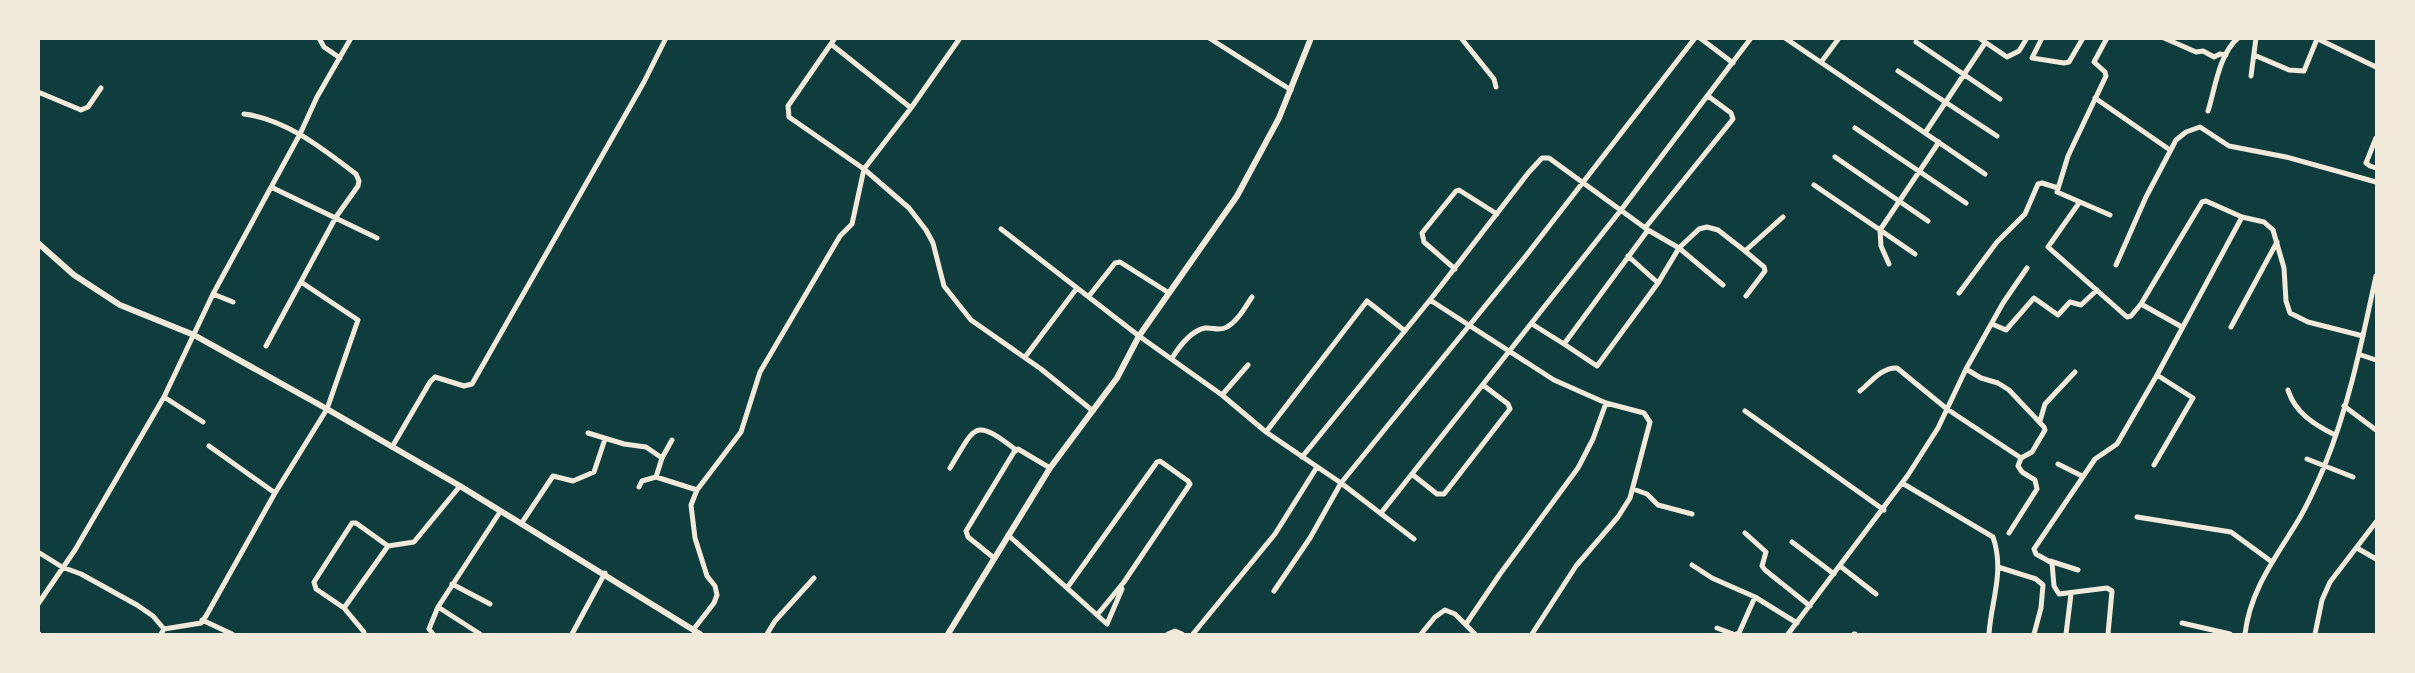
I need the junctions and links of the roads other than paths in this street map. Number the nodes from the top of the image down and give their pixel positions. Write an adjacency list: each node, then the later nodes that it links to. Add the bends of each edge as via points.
1 (319, 38): 26 (street)
2 (351, 38): 26 (street)
3 (666, 38): 140 (street, via 472,384 435,377)
4 (960, 38): 41 (street)
5 (1209, 38): 35 (street)
6 (1311, 38): 35 (street)
7 (1461, 38): 33 (street)
8 (1698, 38): 28 (street); 57 (street)
9 (1751, 38): 28 (street)
10 (1839, 38): 27 (street)
11 (1979, 38): 23 (street)
12 (2027, 38): 23 (street, via 2011,57)
13 (2042, 38): 14 (street, via 2033,59 2064,63)
14 (2083, 38)
15 (2107, 38): 39 (street, via 2094,60 2106,74)
16 (2164, 38): 24 (street, via 2196,52)
17 (2238, 38): 24 (street)
18 (2256, 38): 25 (street)
19 (2317, 38): 25 (street, via 2304,71 2289,70); 29 (street)
20 (1788, 39): 27 (street)
21 (833, 41): 41 (street); 53 (street, via 787,113)
22 (1916, 42): 31 (street)
23 (1985, 43): 31 (street)
24 (2225, 55): 42 (street)
25 (2254, 55): 32 (street)
26 (340, 58): 46 (street)
27 (1822, 61): 45 (street)
28 (1733, 63): 37 (street)
29 (2376, 66)
30 (1898, 71): 40 (street)
31 (1964, 74): 38 (street); 40 (street)
32 (2251, 76)
33 (1496, 87)
34 (101, 88): 36 (street, via 81,110)
35 (1291, 90): 91 (street, via 1237,196)
36 (38, 92)
37 (1708, 96): 64 (street); 72 (street, via 1733,119)
38 (2000, 99)
39 (2095, 99): 50 (street); 60 (street)
40 (1945, 103): 45 (street); 47 (street)
41 (911, 108): 53 (street)
42 (2208, 111)
43 (244, 114): 46 (street)
44 (1855, 128): 54 (street)
45 (1925, 133): 49 (street)
46 (300, 134): 59 (street); 67 (street, via 356,174 358,186)
47 (1997, 136)
48 (2376, 138): 52 (street, via 2366,163)
49 (1939, 142): 54 (street); 55 (street)
50 (2170, 150): 56 (street, via 2181,135 2200,127 2229,146); 82 (street)
51 (1835, 157): 61 (street)
52 (2376, 168)
53 (864, 169): 113 (street, via 918,218 933,243 944,286 960,308); 161 (street, via 852,224 840,236 766,360 741,432)
54 (1919, 171): 61 (street); 62 (street)
55 (1985, 174)
56 (2376, 182)
57 (1582, 183): 64 (street); 65 (street, via 1549,158 1542,158); 102 (street)
58 (1814, 185): 73 (street)
59 (271, 187): 67 (street); 93 (street)
60 (2058, 188): 63 (street, via 2059,194); 92 (street, via 2039,184 2025,214 1997,242)
61 (1899, 201): 70 (street); 73 (street)
62 (1966, 203)
63 (2079, 203): 66 (street); 90 (street, via 2048,247)
64 (1621, 210): 72 (street); 100 (street)
65 (1497, 214): 84 (street); 84 (street, via 1459,190 1422,233 1424,242)
66 (2110, 215)
67 (337, 217): 74 (street); 86 (street)
68 (1783, 217): 78 (street)
69 (2242, 218): 75 (street, via 2267,224); 99 (street, via 2202,202); 103 (street)
70 (1928, 221)
71 (1001, 229): 89 (street)
72 (1647, 229): 77 (street); 80 (street)
73 (1880, 230): 79 (street); 81 (street)
74 (377, 238)
75 (2277, 242): 104 (street); 107 (street, via 2290,313)
76 (38, 243): 106 (street, via 74,275 120,305)
77 (1678, 248): 78 (street, via 1707,227); 87 (street); 88 (street)
78 (1745, 251): 95 (street, via 1765,271)
79 (1915, 254)
80 (1628, 257): 87 (street); 109 (street)
81 (1889, 264)
82 (2116, 265)
83 (2027, 268): 101 (street)
84 (1455, 269): 97 (street)
85 (2376, 276): 107 (street)
86 (301, 282): 110 (street); 127 (street, via 358,320)
87 (1658, 283): 109 (street, via 1597,366)
88 (1723, 285)
89 (1077, 288): 94 (street); 113 (street)
90 (2097, 290): 99 (street, via 2127,317); 101 (street, via 2081,306 2070,302 2058,315 2034,298 2006,330)
91 (1169, 293): 94 (street, via 1120,261); 108 (street)
92 (1959, 293)
93 (213, 294): 98 (street); 106 (street)
94 (1089, 296): 108 (street)
95 (1746, 296)
96 (1252, 297): 114 (street, via 1229,326 1199,331 1181,344)
97 (1430, 300): 102 (street); 105 (street)
98 (233, 302)
99 (2141, 304): 103 (street)
100 (1532, 324): 109 (street); 111 (street)
101 (1992, 324): 117 (street)
102 (1467, 326): 111 (street); 156 (street)
103 (2182, 327): 119 (street)
104 (2231, 327)
105 (1405, 331): 134 (street, via 1367,301); 142 (street)
106 (194, 335): 124 (street); 127 (street)
107 (2363, 335): 112 (street)
108 (1139, 336): 114 (street); 129 (street)
109 (1564, 344)
110 (266, 346)
111 (1509, 352): 120 (street); 125 (street)
112 (2361, 355): 115 (street); 126 (street)
113 (1025, 357): 129 (street)
114 (1172, 358): 123 (street)
115 (2376, 360)
116 (1248, 365): 123 (street)
117 (1966, 369): 128 (street); 131 (street, via 2009,390)
118 (2075, 372): 131 (street, via 2045,404)
119 (2157, 375): 147 (street, via 2193,398); 153 (street, via 2117,444 2099,454)
120 (1483, 385): 152 (street); 152 (street, via 1510,409 1452,484 1439,495)
121 (2288, 390): 136 (street, via 2300,412)
122 (1860, 391): 128 (street, via 1895,367)
123 (1222, 395): 134 (street)
124 (164, 397): 132 (street); 184 (street)
125 (1606, 403): 160 (street, via 1644,413 1649,419); 206 (street, via 1578,468)
126 (2344, 406): 133 (street); 136 (street)
127 (327, 409): 140 (street); 162 (street)
128 (1947, 409): 144 (street); 157 (street)
129 (1093, 411): 151 (street)
130 (1745, 411): 163 (street)
131 (2040, 421): 144 (street, via 2045,430 2032,452)
132 (203, 422)
133 (2376, 430)
134 (1266, 432): 142 (street)
135 (587, 433): 137 (street)
136 (2335, 435): 148 (street)
137 (606, 439): 143 (street, via 646,447); 169 (street, via 594,472 573,481 553,475)
138 (673, 440): 143 (street)
139 (209, 446): 162 (street)
140 (392, 447): 158 (street)
141 (1016, 450): 150 (street, via 993,432 978,429); 151 (street); 178 (street, via 966,531)
142 (1303, 457): 149 (street)
143 (662, 458): 154 (street)
144 (2021, 458): 171 (street, via 2018,468 2038,486)
145 (2307, 459): 148 (street)
146 (2058, 464): 153 (street)
147 (2154, 465)
148 (2325, 465): 155 (street); 181 (street)
149 (1317, 467): 156 (street); 220 (street, via 1275,534)
150 (950, 468)
151 (1049, 468): 172 (street)
152 (1413, 475): 165 (street)
153 (2082, 476): 180 (street, via 2034,549)
154 (656, 477): 159 (street, via 642,481); 161 (street)
155 (2353, 477)
156 (1341, 483): 165 (street); 193 (street)
157 (1902, 483): 163 (street); 185 (street, via 1987,533 1994,542)
158 (460, 486): 164 (street); 175 (street, via 414,542)
159 (639, 487)
160 (1633, 489): 166 (street, via 1658,505); 223 (street)
161 (697, 490): 208 (street, via 691,505 693,528 717,595)
162 (275, 493): 203 (street)
163 (1884, 510): 183 (street)
164 (500, 512): 169 (street); 191 (street)
165 (1381, 513): 173 (street)
166 (1692, 514)
167 (2137, 517): 181 (street, via 2231,532)
168 (2376, 523): 176 (street)
169 (521, 524): 187 (street)
170 (1745, 533): 199 (street, via 1766,552 1765,570)
171 (2009, 533)
172 (1008, 535): 178 (street); 192 (street)
173 (1414, 538)
174 (1792, 542): 188 (street)
175 (388, 546): 201 (street); 201 (street, via 356,523 348,526 314,586)
176 (2357, 548): 179 (street); 232 (street, via 2325,591)
177 (38, 552): 184 (street)
178 (994, 558): 217 (street)
179 (2376, 559)
180 (2050, 561): 186 (street); 195 (street, via 2057,592)
181 (2272, 562): 231 (street, via 2254,593)
182 (1692, 565): 196 (street)
183 (1840, 566): 188 (street); 194 (street)
184 (62, 567): 197 (street); 209 (street, via 137,605 153,616)
185 (1998, 567): 226 (street); 227 (street, via 2043,585)
186 (2078, 570)
187 (604, 573): 208 (street); 214 (street)
188 (1835, 574): 199 (street)
189 (814, 578): 216 (street)
190 (1124, 582): 192 (street, via 1190,484 1160,461); 202 (street); 202 (street, via 1107,624)
191 (452, 584): 198 (street); 200 (street)
192 (1068, 588): 202 (street)
193 (1273, 591)
194 (1876, 594)
195 (2071, 594): 228 (street); 229 (street, via 2107,587 2112,591)
196 (1755, 597): 204 (street); 224 (street)
197 (38, 604)
198 (490, 604)
199 (1810, 606): 204 (street)
200 (438, 607): 212 (street, via 430,625); 213 (street)
201 (344, 608): 211 (street)
202 (1097, 615)
203 (202, 620): 209 (street); 210 (street)
204 (1797, 623): 225 (street)
205 (2182, 623): 230 (street)
206 (1466, 624): 221 (street, via 1445,610); 222 (street)
207 (1717, 628): 224 (street)
208 (693, 630): 215 (street)
209 (163, 632)
210 (232, 635)
211 (364, 635)
212 (432, 635)
213 (480, 635)
214 (572, 635)
215 (700, 635)
216 (767, 635)
217 (948, 635)
218 (1168, 635): 219 (street, via 1175,631)
219 (1182, 635)
220 (1193, 635)
221 (1422, 635)
222 (1475, 635)
223 (1532, 635)
224 (1735, 635)
225 (1788, 635)
226 (1989, 635)
227 (2034, 635)
228 (2066, 635)
229 (2108, 635)
230 (2230, 635)
231 (2245, 635)
232 (2315, 635)

